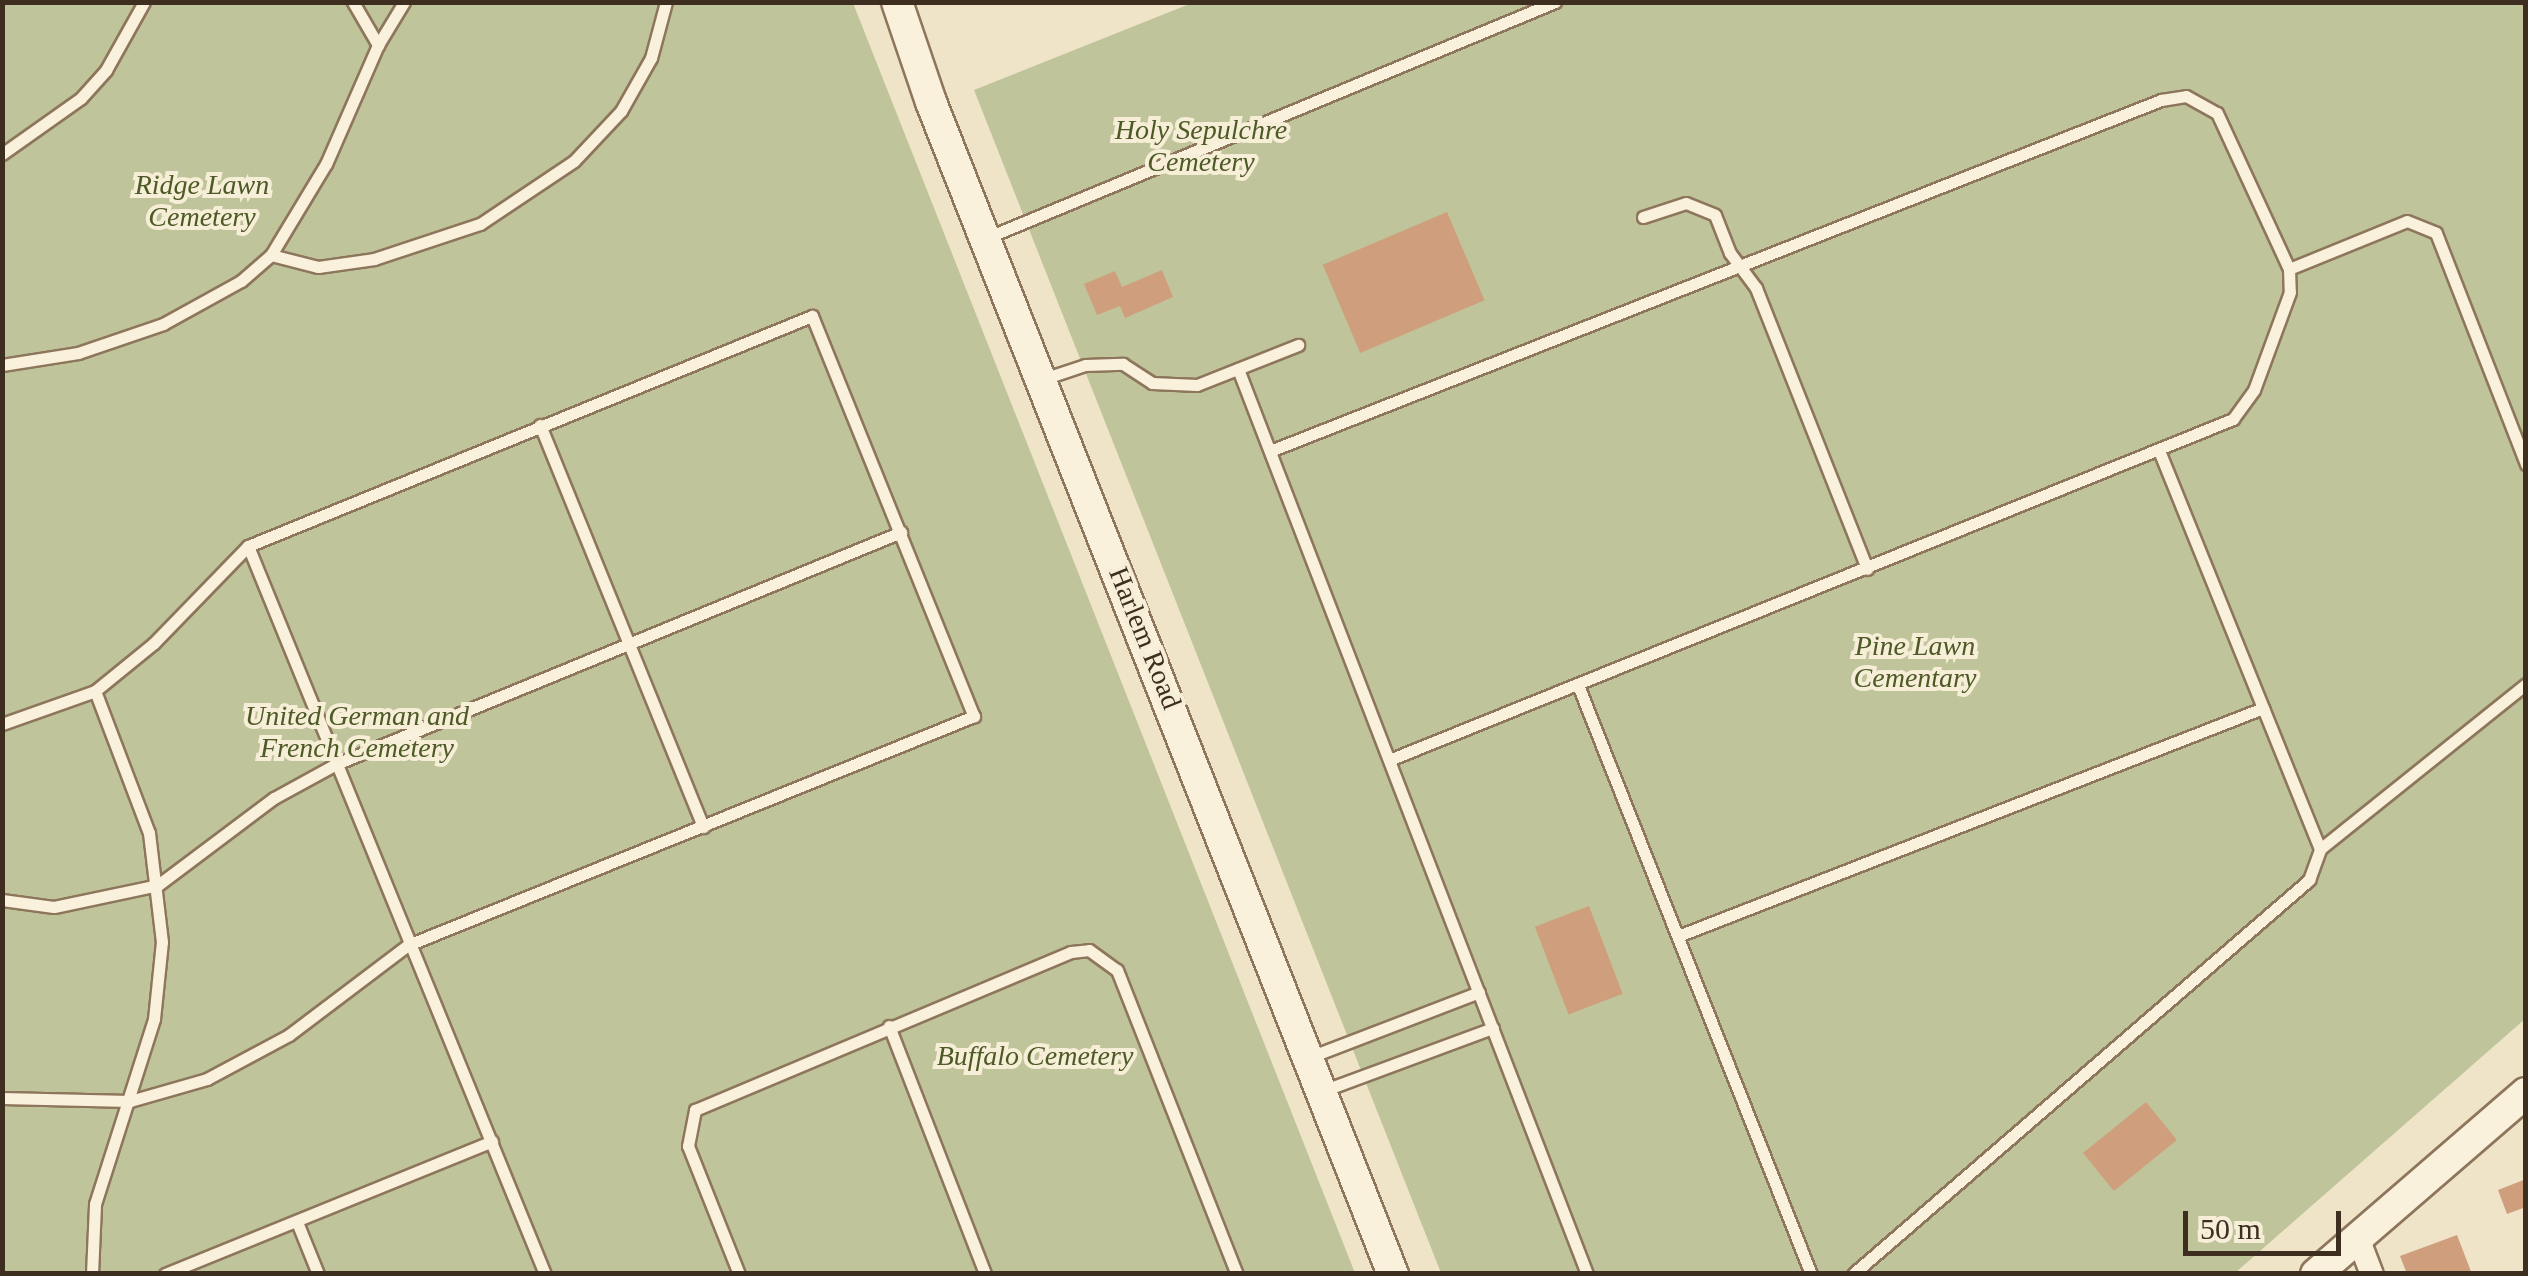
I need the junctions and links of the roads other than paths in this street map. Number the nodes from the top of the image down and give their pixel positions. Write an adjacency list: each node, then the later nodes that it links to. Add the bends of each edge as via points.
1 (144, 2): 8 (lane, via 82,98)
2 (353, 2): 7 (lane)
3 (404, 2): 7 (lane)
4 (666, 2): 11 (lane, via 651,58 621,111 574,161 523,198 435,244 374,259 318,267)
5 (898, 2): 10 (main road, Harlem Road)
6 (1555, 2): 10 (lane)
7 (378, 45): 11 (lane, via 326,164)
8 (2, 154)
9 (1644, 217): 12 (lane, via 1686,203 1714,215 1730,254)
10 (986, 238): 17 (main road, Harlem Road)
11 (271, 256): 15 (lane, via 241,281 163,324 78,353)
12 (1744, 265): 13 (lane, via 2161,100 2186,96 2217,113); 19 (lane); 24 (lane)
13 (2289, 269): 20 (lane, via 2290,292 2254,390 2233,419); 21 (lane, via 2407,221 2436,233)
14 (1298, 345): 16 (lane)
15 (2, 366)
16 (1238, 369): 17 (lane, via 1198,385 1152,383 1123,364 1085,365); 19 (lane)
17 (1042, 380): 42 (main road, Harlem Road)
18 (540, 425): 22 (lane, via 812,316); 23 (lane); 25 (lane)
19 (1270, 451): 31 (lane)
20 (2160, 452): 24 (lane); 29 (lane)
21 (2526, 464)
22 (901, 532): 25 (lane); 33 (lane, via 974,716)
23 (248, 546): 28 (lane, via 154,643); 32 (lane)
24 (1866, 570): 27 (lane)
25 (630, 644): 32 (lane); 33 (lane)
26 (2526, 684): 34 (lane)
27 (1578, 685): 31 (lane); 37 (lane)
28 (95, 691): 30 (lane); 35 (lane, via 148,833)
29 (2264, 708): 34 (lane); 37 (lane)
30 (2, 724)
31 (1390, 760): 39 (lane)
32 (336, 764): 35 (lane, via 274,798); 38 (lane)
33 (703, 827): 38 (lane)
34 (2320, 849): 60 (lane, via 2309,880)
35 (158, 885): 36 (lane, via 54,907); 46 (lane, via 162,942 154,1019)
36 (2, 900)
37 (1678, 936): 59 (lane)
38 (408, 945): 46 (lane, via 247,1062); 47 (lane)
39 (1479, 992): 41 (lane); 42 (lane)
40 (889, 1026): 54 (lane, via 705,1102 689,1120 688,1146); 55 (lane); 56 (lane, via 1070,952 1100,954 1117,970)
41 (1493, 1028): 43 (lane); 58 (lane)
42 (1308, 1058): 43 (main road, Harlem Road)
43 (1321, 1092): 57 (main road, Harlem Road)
44 (2526, 1092): 49 (main road)
45 (2, 1098): 46 (lane)
46 (130, 1102): 50 (lane, via 95,1204)
47 (492, 1141): 48 (lane); 53 (lane)
48 (297, 1222): 51 (lane); 52 (lane)
49 (2358, 1238): 61 (main road); 62 (street)
50 (92, 1274)
51 (165, 1274)
52 (318, 1274)
53 (545, 1274)
54 (739, 1274)
55 (985, 1274)
56 (1237, 1274)
57 (1392, 1274)
58 (1587, 1274)
59 (1812, 1274)
60 (1853, 1274)
61 (2316, 1274)
62 (2372, 1274)

